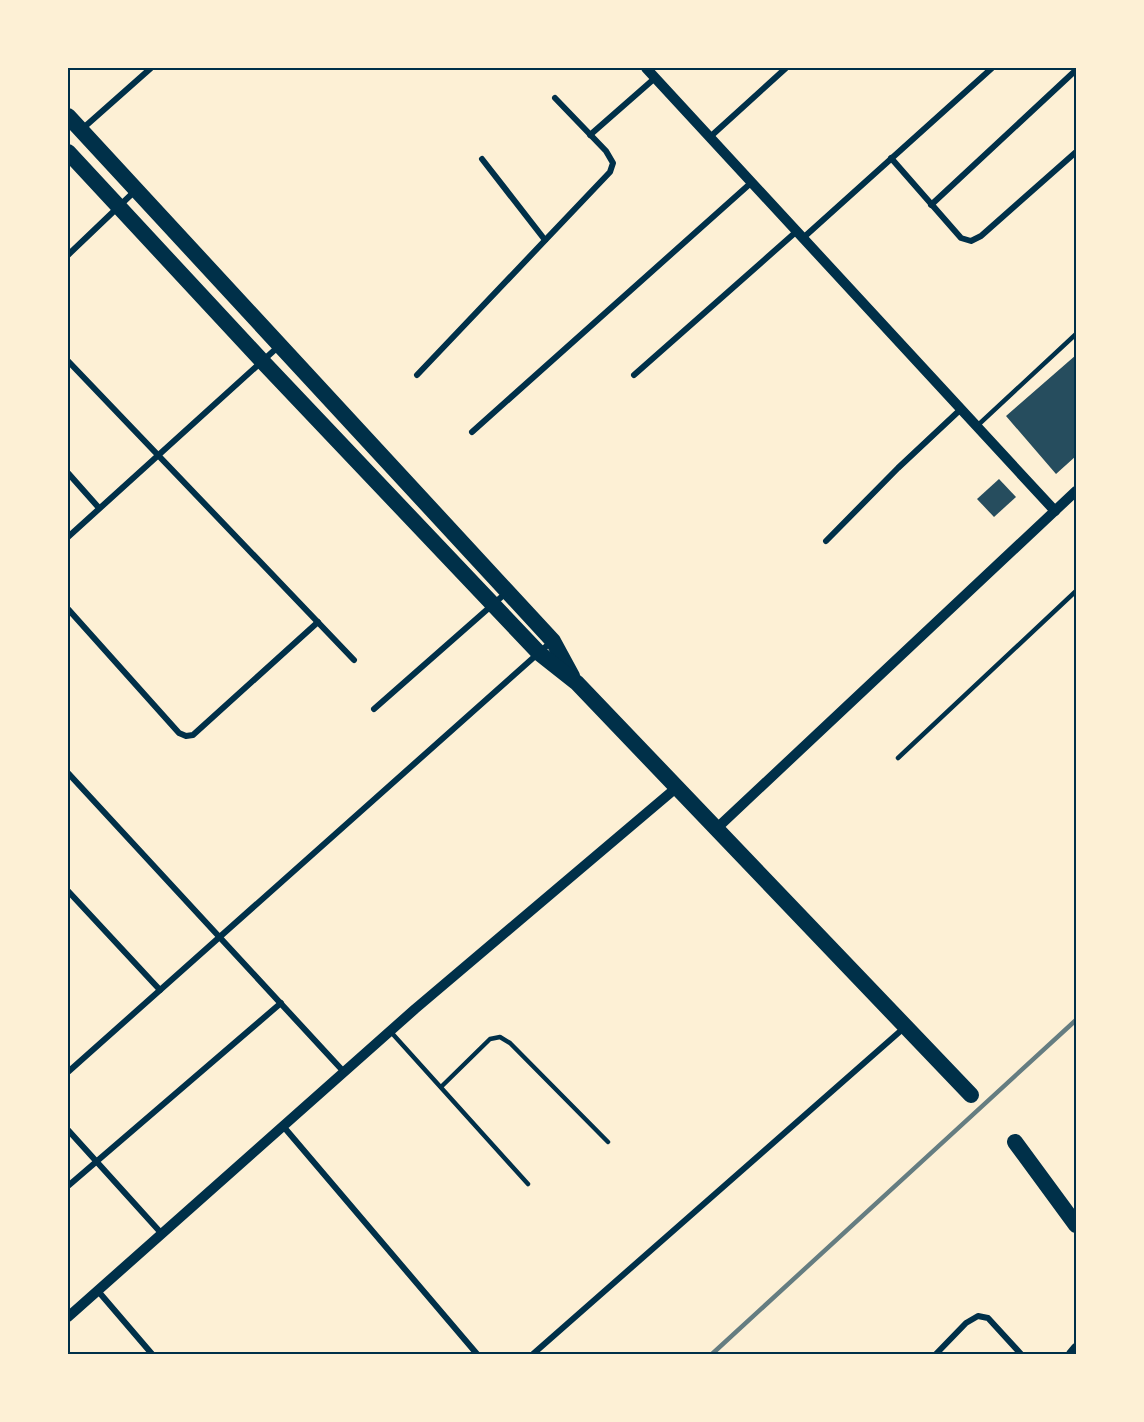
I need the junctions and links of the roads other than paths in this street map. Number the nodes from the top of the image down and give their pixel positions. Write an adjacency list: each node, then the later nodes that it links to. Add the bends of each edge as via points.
1 (151, 68): 9 (street)
2 (646, 68): 6 (street)
3 (786, 68): 11 (street)
4 (992, 68): 14 (street)
5 (1077, 70): 18 (street)
6 (655, 78): 10 (street); 11 (street)
7 (555, 98): 10 (street)
8 (68, 116): 9 (highway)
9 (81, 130): 17 (highway)
10 (590, 135): 21 (street, via 613,163 610,172)
11 (710, 137): 16 (street)
12 (68, 152): 19 (highway)
13 (1077, 152): 18 (street, via 971,241 961,238)
14 (891, 158): 18 (street); 20 (street)
15 (482, 159): 21 (street)
16 (752, 182): 20 (street); 31 (street)
17 (136, 190): 19 (street); 24 (highway)
18 (931, 205)
19 (119, 207): 22 (street); 26 (highway)
20 (800, 234): 28 (street); 29 (street)
21 (546, 240): 27 (street)
22 (68, 255)
23 (1077, 334): 30 (lane)
24 (279, 345): 26 (street); 40 (highway)
25 (68, 361): 32 (street)
26 (262, 361): 32 (street); 41 (highway)
27 (417, 375)
28 (634, 375)
29 (961, 409): 30 (street); 38 (street)
30 (977, 426): 36 (street)
31 (472, 432)
32 (158, 455): 35 (street); 43 (street)
33 (68, 473): 35 (street)
34 (1077, 491): 36 (street)
35 (99, 508): 37 (street)
36 (1056, 511): 52 (street)
37 (68, 537)
38 (826, 541)
39 (1077, 591): 49 (lane)
40 (507, 592): 41 (street); 44 (highway)
41 (493, 604): 45 (highway); 48 (street)
42 (68, 609): 43 (street, via 179,733 186,736 193,735)
43 (318, 622): 46 (street)
44 (553, 641): 45 (street); 47 (highway)
45 (539, 653): 47 (highway); 54 (street)
46 (354, 660)
47 (577, 683): 51 (highway)
48 (374, 710)
49 (898, 758)
50 (68, 773): 54 (street)
51 (676, 788): 52 (highway); 58 (street)
52 (716, 829): 57 (highway)
53 (68, 891): 55 (street)
54 (219, 937): 55 (street); 56 (street)
55 (160, 990): 59 (street)
56 (280, 1003): 60 (street); 67 (street)
57 (906, 1027): 62 (highway); 77 (street)
58 (390, 1031): 60 (street); 61 (lane)
59 (68, 1072)
60 (344, 1072): 63 (street)
61 (441, 1086): 65 (lane, via 490,1039 500,1037 510,1042); 68 (lane)
62 (971, 1095)
63 (283, 1126): 71 (street); 76 (street)
64 (68, 1130): 67 (street)
65 (608, 1142)
66 (1015, 1142): 70 (highway)
67 (96, 1161): 69 (street); 71 (street)
68 (528, 1184)
69 (68, 1186)
70 (1077, 1225)
71 (162, 1234): 72 (street)
72 (98, 1291): 73 (street); 75 (street)
73 (68, 1317)
74 (1077, 1348): 80 (street)
75 (152, 1354)
76 (477, 1354)
77 (533, 1354)
78 (936, 1354): 79 (street, via 978,1316 988,1318)
79 (1021, 1354)
80 (1071, 1354)

